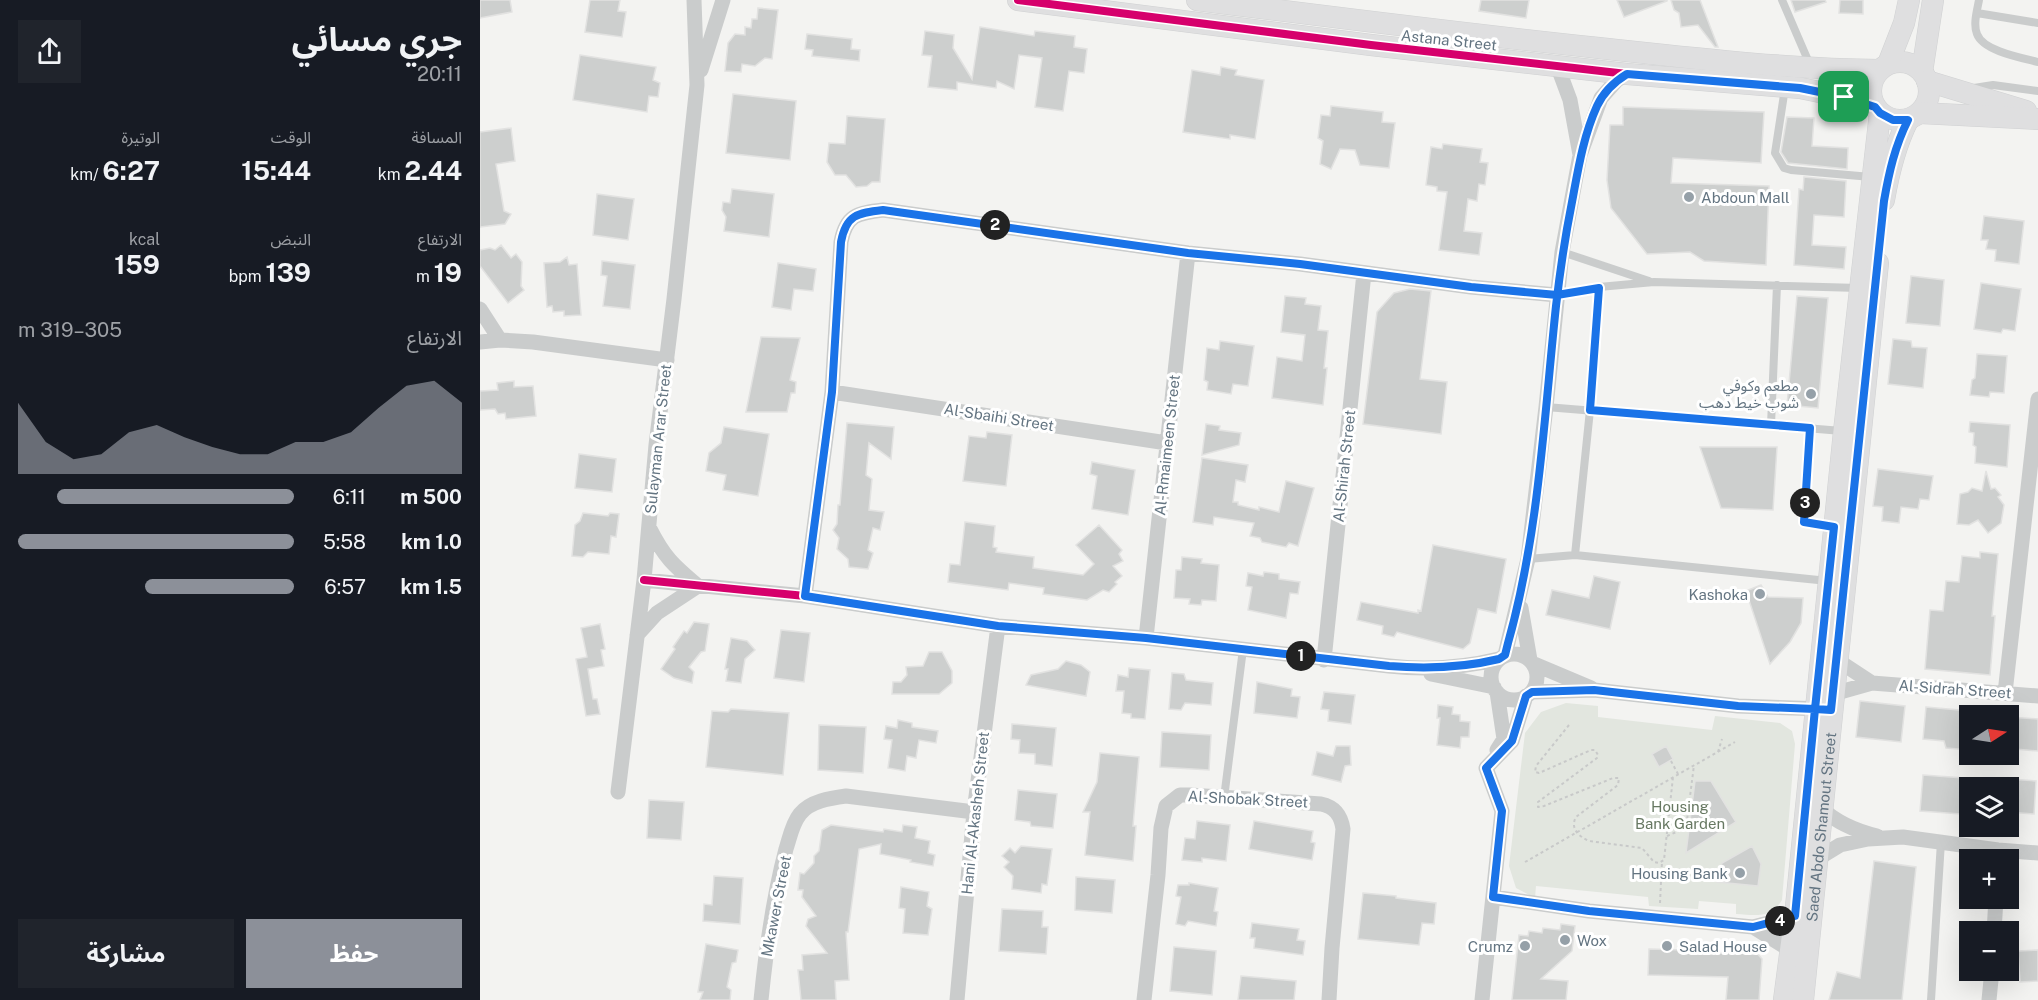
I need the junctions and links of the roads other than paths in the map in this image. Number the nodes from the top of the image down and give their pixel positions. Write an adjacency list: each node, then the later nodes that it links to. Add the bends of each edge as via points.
1 (694, 0): 18 (street, Sulayman Arar Street)
2 (723, 0): 18 (street, Sulayman Arar Street)
3 (1018, 0): 13 (main road, Astana Street)
4 (1197, 0): 9 (main road, Astana Street)
5 (1782, 0): 15 (lane)
6 (1909, 0): 14 (main road, via 1904,23)
7 (1933, 0): 17 (main road)
8 (1979, 0): 10 (lane)
9 (1293, 7): 15 (main road, Astana Street, via 1400,27)
10 (1977, 13): 11 (lane); 12 (lane, via 1976,29 1983,42)
11 (2038, 22)
12 (2038, 62)
13 (1557, 66): 16 (main road, Astana Street); 25 (street, via 1570,100)
14 (1884, 67): 15 (main road, Astana Street); 17 (main road, via 1907,63); 22 (main road, via 1871,88 1871,98)
15 (1811, 68)
16 (1627, 74): 19 (main road, Astana Street); 25 (street, via 1601,98)
17 (1925, 77): 20 (main road); 23 (main road, via 1928,98)
18 (697, 85): 38 (street, Sulayman Arar Street)
19 (1786, 87): 22 (main road, Astana Street, via 1821,91); 26 (lane, via 1775,153 1784,168)
20 (1960, 90): 21 (lane, via 1993,85); 24 (main road)
21 (2038, 91)
22 (1878, 110): 23 (main road, via 1893,120); 26 (main road, Saed Abdo Shamout Street)
23 (1914, 116): 24 (main road); 62 (main road, Saed Abdo Shamout Street, via 1899,137 1884,201)
24 (2038, 117)
25 (1580, 155): 27 (street)
26 (1873, 177): 33 (main road, Saed Abdo Shamout Street)
27 (1562, 252): 30 (lane); 34 (street)
28 (1188, 253): 29 (street); 39 (street, via 883,210 861,214 844,227); 46 (street, Al-Rmaimeen Street)
29 (1364, 273): 34 (street); 61 (street, Al-Shirah Street)
30 (1654, 282): 31 (lane); 32 (lane)
31 (1777, 285): 33 (lane); 43 (lane)
32 (1599, 288): 34 (lane); 42 (lane)
33 (1860, 288): 45 (main road, Saed Abdo Shamout Street)
34 (1557, 295): 41 (street)
35 (480, 309): 36 (street)
36 (500, 340): 37 (street); 38 (street)
37 (480, 342)
38 (667, 360): 47 (street, Sulayman Arar Street)
39 (832, 392): 46 (street, Al-Sbaihi Street); 54 (street)
40 (2038, 399): 68 (street)
41 (1546, 407): 42 (lane); 50 (street)
42 (1590, 410): 43 (lane); 49 (lane)
43 (1771, 425): 44 (lane)
44 (1810, 428): 45 (lane); 48 (lane, via 1804,522)
45 (1844, 431): 48 (main road, Saed Abdo Shamout Street)
46 (1167, 443): 58 (street, Al-Rmaimeen Street)
47 (649, 527): 51 (street, Sulayman Arar Street); 53 (street, via 661,551)
48 (1834, 527): 52 (main road, Saed Abdo Shamout Street)
49 (1575, 555): 50 (lane); 52 (lane)
50 (1528, 559): 55 (street)
51 (644, 580): 53 (street); 57 (street, Sulayman Arar Street)
52 (1829, 581): 71 (main road, Saed Abdo Shamout Street)
53 (698, 586): 54 (street); 57 (street, via 657,613)
54 (805, 596): 56 (street)
55 (1520, 596): 60 (street); 63 (street, via 1524,636)
56 (998, 626): 58 (street); 76 (street, Hani Al-Akasheh Street)
57 (637, 635): 73 (street, Sulayman Arar Street)
58 (1146, 638): 59 (street)
59 (1243, 649): 61 (street); 74 (lane)
60 (1502, 657): 63 (street, via 1518,654); 64 (street, via 1454,667); 66 (street, via 1491,672)
61 (1324, 660): 64 (street)
62 (1837, 660): 65 (street, Al-Sidrah Street); 71 (main road, Saed Abdo Shamout Street)
63 (1532, 662): 67 (street); 69 (street, via 1537,678)
64 (1414, 668): 66 (street)
65 (1872, 683): 68 (street, Al-Sidrah Street); 71 (street, Al-Sidrah Street)
66 (1495, 690): 69 (street, via 1511,700); 72 (street, via 1504,740)
67 (1594, 690): 69 (street); 71 (street, Al-Sidrah Street, via 1738,706)
68 (2005, 693): 70 (street, Al-Sidrah Street)
69 (1529, 694): 72 (street, via 1512,741)
70 (2038, 696)
71 (1826, 704): 75 (main road, Saed Abdo Shamout Street); 84 (main road, Saed Abdo Shamout Street)
72 (1486, 768): 83 (street, via 1502,811)
73 (618, 792)
74 (1224, 798): 90 (street, Al-Shobak Street, via 1180,795 1166,806); 91 (street, Al-Shobak Street, via 1321,804 1335,810 1342,820)
75 (1821, 808): 77 (street, via 1851,828); 82 (main road, Saed Abdo Shamout Street)
76 (974, 812): 88 (street, Mkawer Street, via 846,796 827,799 800,813 779,875); 89 (street, Hani Al-Akasheh Street)
77 (1883, 838): 78 (street); 82 (street, via 1840,845)
78 (1941, 842): 79 (street); 95 (lane)
79 (1972, 849)
80 (2038, 853): 81 (street)
81 (2019, 854)
82 (1817, 859): 94 (main road, Saed Abdo Shamout Street)
83 (1493, 897): 85 (street); 92 (street)
84 (1795, 916): 85 (street); 86 (main road, Saed Abdo Shamout Street)
85 (1753, 927): 86 (street)
86 (1790, 950): 93 (main road, Saed Abdo Shamout Street)
87 (1991, 981): 96 (street)
88 (761, 1000)
89 (957, 1000)
90 (1144, 1000)
91 (1329, 1000)
92 (1482, 1000)
93 (1784, 1000)
94 (1803, 1000)
95 (1931, 1000)
96 (1989, 1000)

